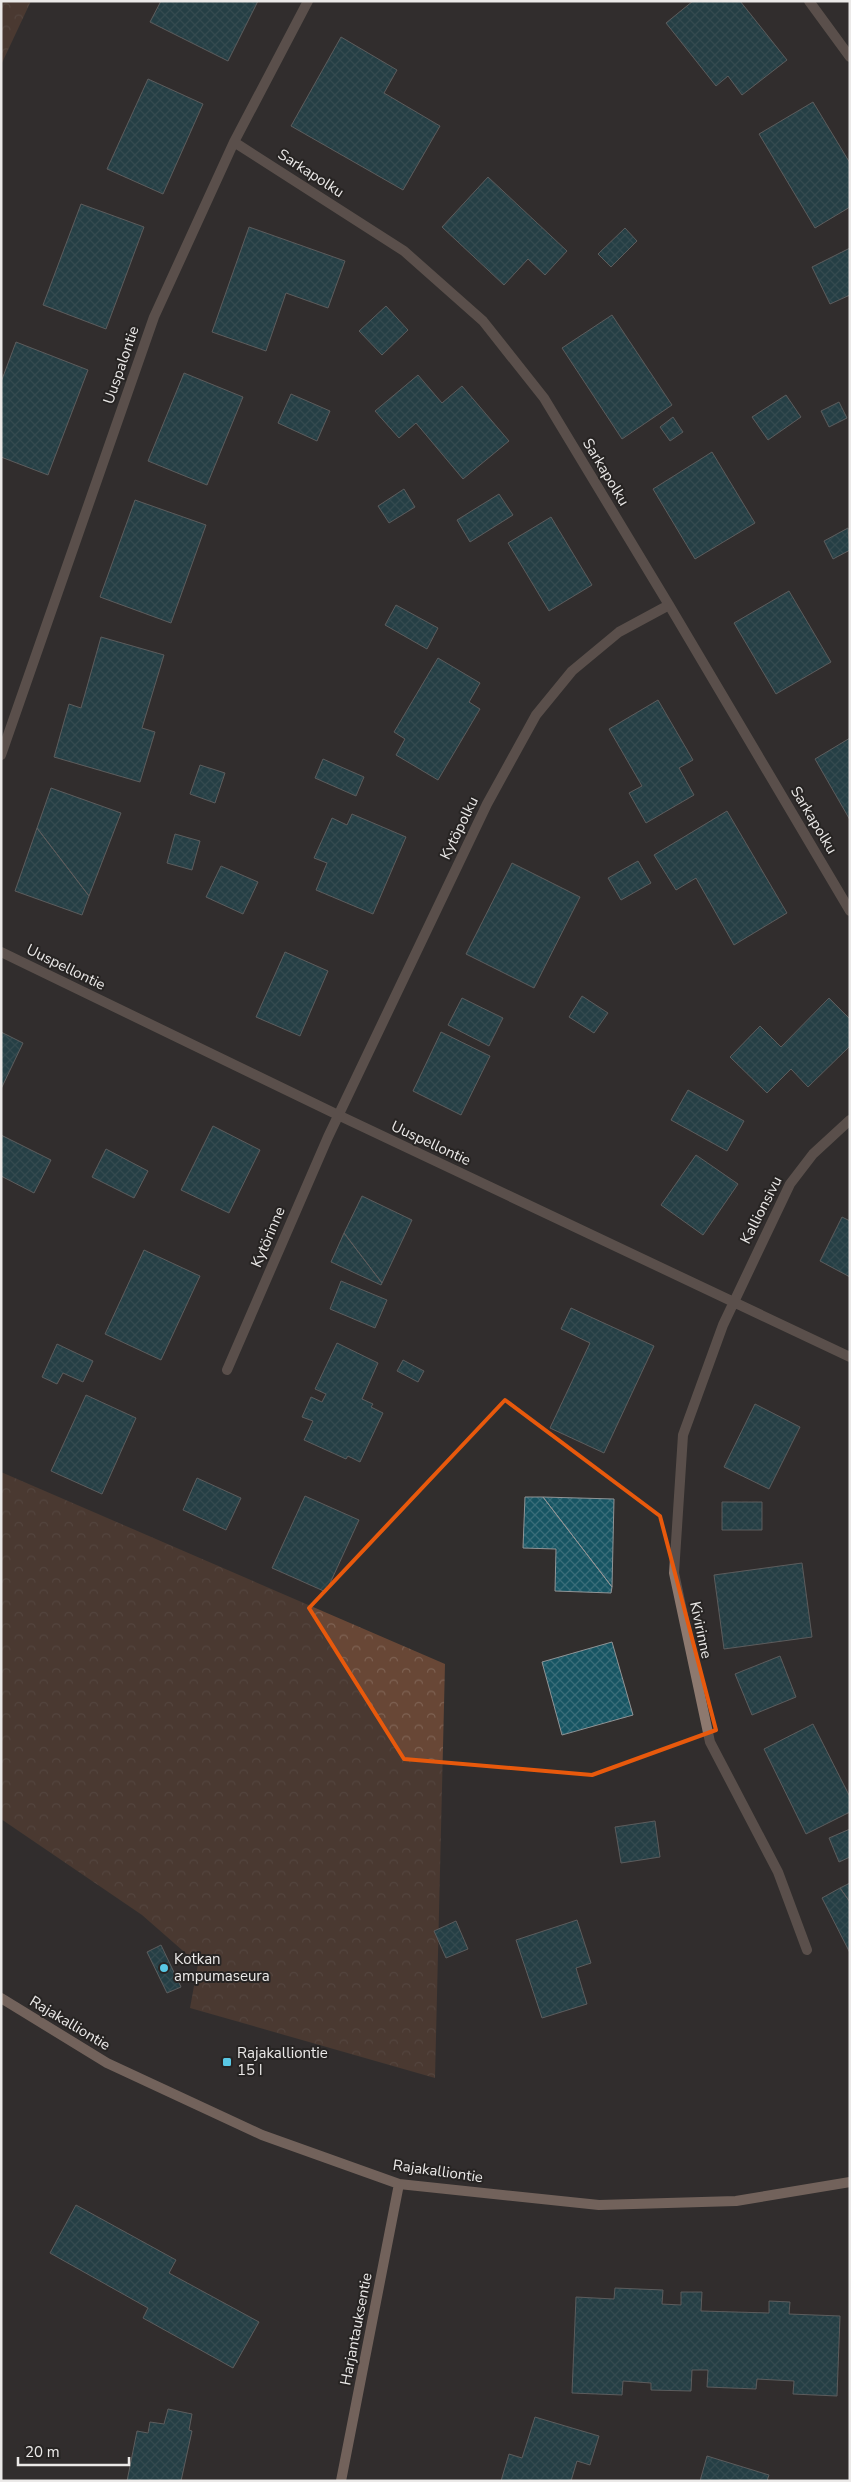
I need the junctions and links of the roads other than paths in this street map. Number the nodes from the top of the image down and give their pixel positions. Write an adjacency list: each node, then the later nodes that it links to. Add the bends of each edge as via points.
1 (308, 1): 4 (street, Uuspalontie)
2 (809, 1): 3 (street)
3 (850, 57)
4 (234, 142): 5 (street, Sarkapolku, via 404,251 483,321 544,398); 6 (street, Uuspalontie, via 154,317)
5 (669, 605): 7 (street, Sarkapolku); 9 (street, Kytöpolku, via 619,632 572,671 536,714 486,804)
6 (1, 755)
7 (850, 911)
8 (1, 952): 9 (street, Uuspellontie)
9 (338, 1115): 11 (street, Uuspellontie); 13 (street, Kytörinne)
10 (850, 1120): 11 (street, Kallionsivu, via 813,1154 790,1184)
11 (734, 1302): 12 (street, Uuspellontie); 14 (street, Kivirinne, via 683,1435 674,1573 710,1742 778,1872)
12 (850, 1357)
13 (227, 1370)
14 (807, 1950)
15 (1, 1998): 17 (street, Rajakalliontie, via 107,2063 262,2135)
16 (850, 2182): 17 (street, Rajakalliontie, via 736,2201 599,2204)
17 (399, 2184): 18 (street, Harjantauksentie)
18 (341, 2481)

